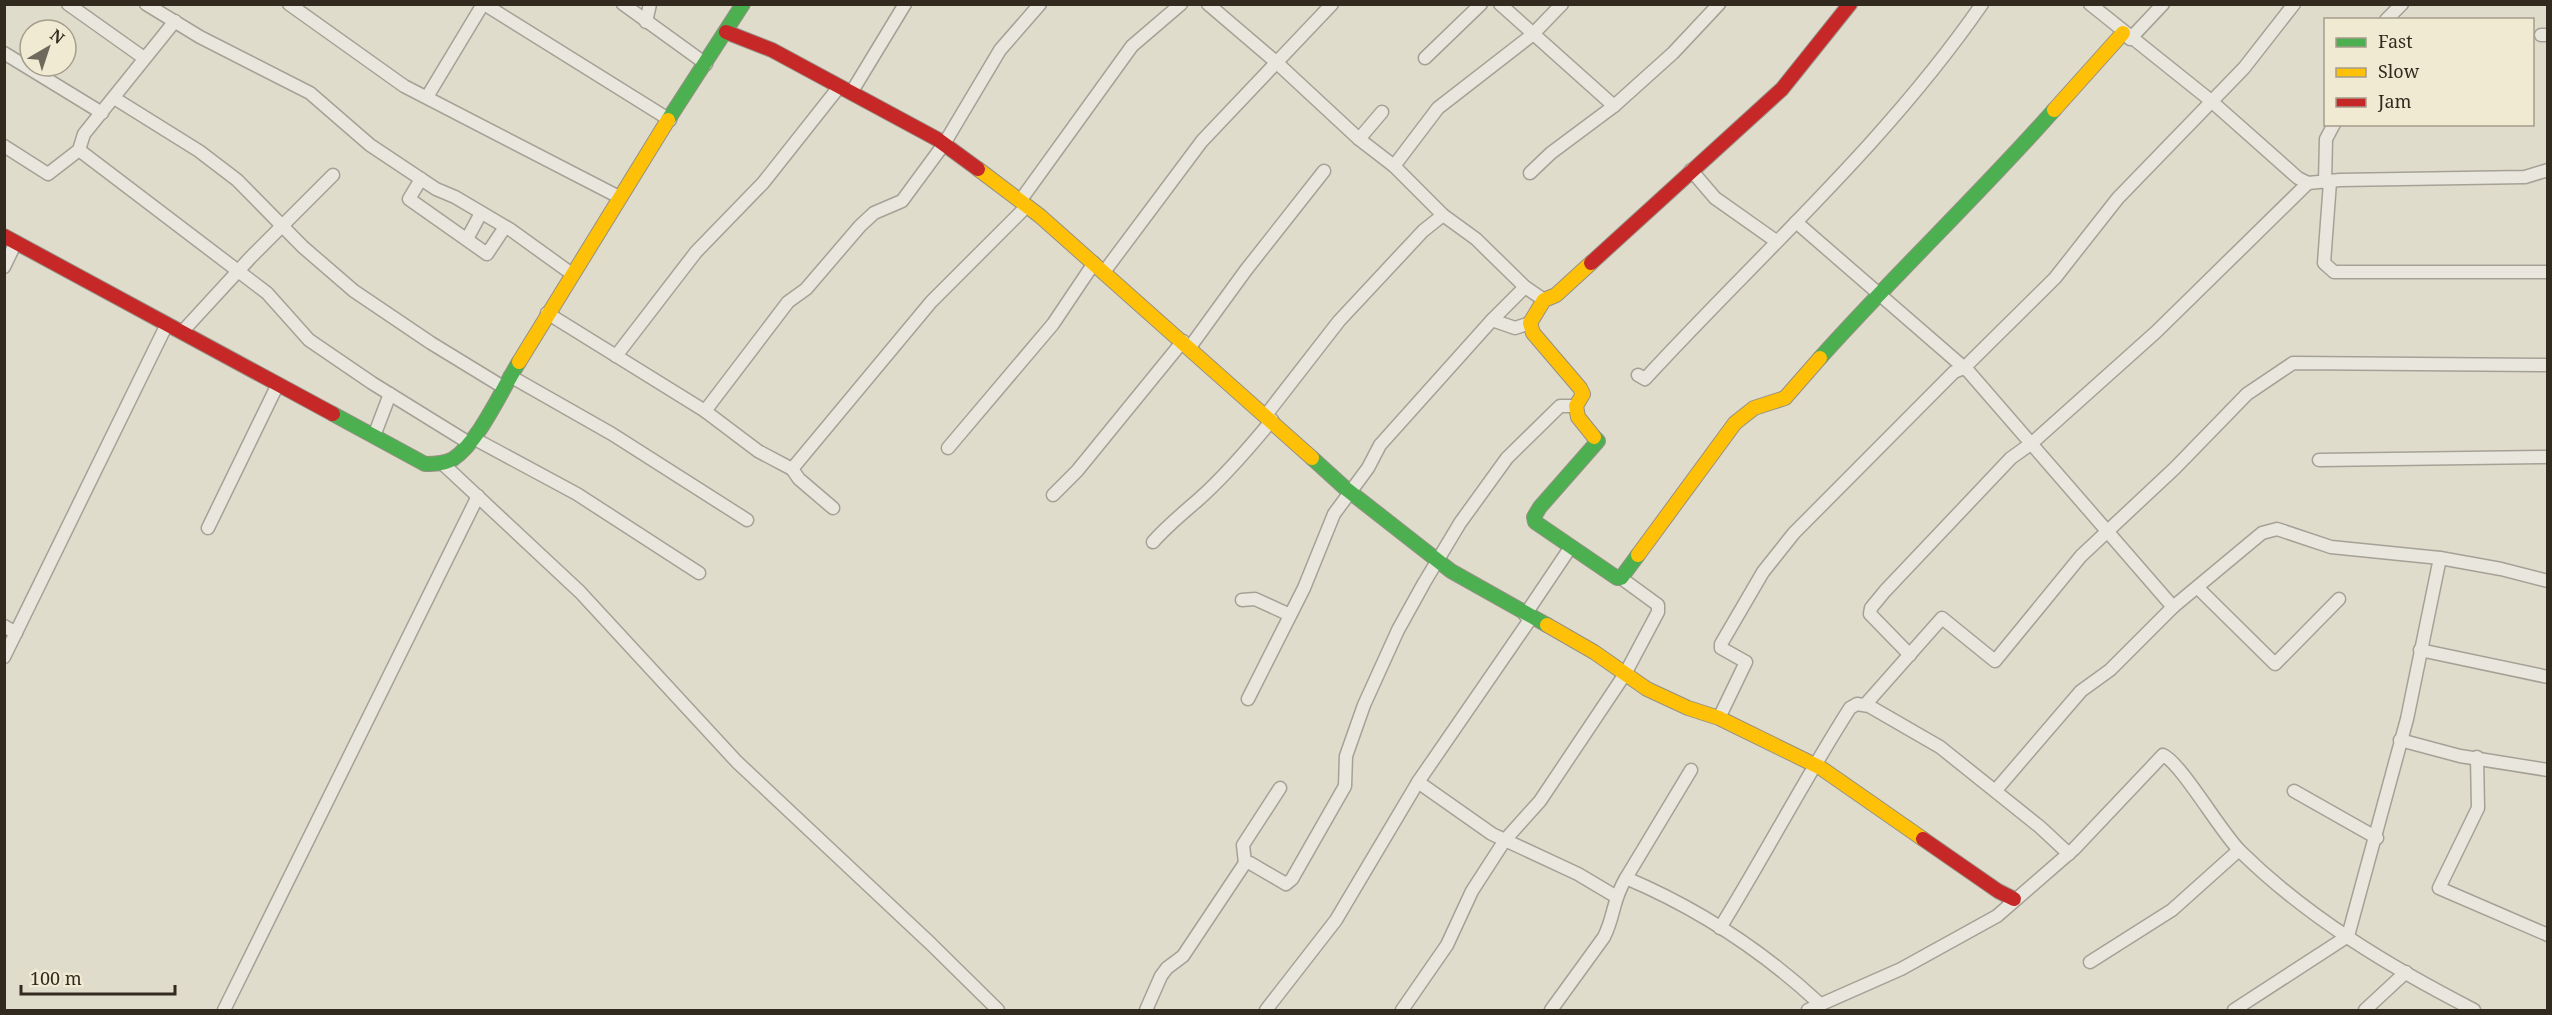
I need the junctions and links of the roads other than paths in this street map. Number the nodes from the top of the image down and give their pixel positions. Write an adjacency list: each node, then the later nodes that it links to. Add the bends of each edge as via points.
1 (68, 4): 30 (street)
2 (146, 4): 24 (street)
3 (289, 4): 35 (street, via 404,86)
4 (484, 4): 35 (street); 41 (street)
5 (623, 4): 25 (street)
6 (650, 4): 25 (street)
7 (743, 4): 26 (street)
8 (905, 4): 34 (street)
9 (1040, 4): 44 (street, via 1000,50)
10 (1181, 4): 57 (street, via 1132,46)
11 (1208, 4): 32 (street)
12 (1332, 4): 32 (street)
13 (1481, 4): 31 (street)
14 (1500, 4): 27 (street)
15 (1562, 4): 27 (street)
16 (1719, 4): 38 (street, via 1673,53)
17 (1850, 4): 48 (street, via 1782,89)
18 (1982, 4): 60 (street, via 1855,161)
19 (2090, 4): 28 (street)
20 (2163, 4): 28 (street)
21 (2295, 4): 37 (street, via 2244,68)
22 (2402, 4): 23 (street)
23 (2388, 18)
24 (175, 21): 30 (street); 53 (street, via 310,93 370,145)
25 (646, 22): 33 (street)
26 (726, 32): 33 (street); 34 (street, via 772,50)
27 (1532, 34): 38 (street); 47 (street, via 1438,108)
28 (2126, 36): 37 (street); 72 (street)
29 (4, 53): 40 (street)
30 (144, 58): 36 (street)
31 (1425, 58)
32 (1275, 62): 43 (street); 67 (street, via 1202,141)
33 (706, 64): 41 (street)
34 (845, 90): 44 (street); 80 (street, via 696,252)
35 (427, 97): 56 (street)
36 (114, 98): 40 (street); 61 (street, via 237,180)
37 (2210, 100): 55 (street); 82 (street, via 2118,198 2055,278)
38 (1614, 106): 51 (street)
39 (1382, 112): 43 (street)
40 (102, 113): 46 (street, via 84,134)
41 (670, 120): 56 (street)
42 (2333, 126): 54 (street, via 2326,139)
43 (1359, 139): 47 (street)
44 (944, 144): 57 (street); 88 (street, via 902,201 874,213 806,290 788,302)
45 (4, 146): 46 (street, via 48,174)
46 (78, 150): 68 (street)
47 (1394, 166): 59 (street)
48 (1691, 170): 65 (street, via 1715,198); 73 (street, via 1556,295)
49 (2547, 170): 54 (street, via 2525,177)
50 (1324, 171): 79 (street)
51 (1530, 173)
52 (333, 175): 61 (street)
53 (421, 179): 58 (street); 64 (street, via 409,199)
54 (2327, 182): 55 (street); 69 (street, via 2324,263 2334,272)
55 (2308, 183): 92 (street, via 2156,332)
56 (619, 197): 70 (street)
57 (1023, 204): 67 (street); 97 (street, via 937,296)
58 (481, 213): 62 (street); 64 (street)
59 (1443, 215): 71 (street, via 1476,239); 89 (street, via 1423,231 1339,321)
60 (1796, 222): 65 (street); 72 (street)
61 (282, 227): 68 (street); 84 (street, via 354,291 431,343)
62 (505, 227): 64 (street, via 488,254); 70 (street)
63 (10, 239): 66 (street); 77 (street)
64 (467, 239)
65 (1776, 242): 83 (street, via 1645,379)
66 (4, 267)
67 (1099, 268): 79 (street); 93 (street)
68 (239, 272): 78 (street); 86 (street, via 267,293 309,340)
69 (2547, 272)
70 (572, 274): 74 (street)
71 (1525, 287): 73 (street); 75 (street)
72 (1880, 294): 82 (street); 110 (street, via 1785,398 1754,408 1735,423)
73 (1544, 300): 76 (street)
74 (547, 313): 80 (street); 84 (street)
75 (1492, 320): 76 (street, via 1515,328); 98 (street, via 1406,413)
76 (1530, 323): 87 (street, via 1533,333 1580,388 1583,394)
77 (167, 324): 78 (street); 119 (street)
78 (182, 332): 85 (street)
79 (1186, 344): 89 (street); 99 (street)
80 (616, 356): 88 (street)
81 (2547, 365): 104 (street, via 2293,363 2247,394)
82 (1964, 368): 92 (street); 127 (street, via 1954,372 1794,533 1763,572 1721,644 1721,648 1746,662)
83 (1638, 375)
84 (506, 382): 91 (street); 102 (street, via 612,434)
85 (278, 384): 90 (street); 103 (street)
86 (390, 394): 90 (street); 91 (street)
87 (1576, 406): 106 (street, via 1578,417 1597,444 1534,517 1535,522); 108 (street, via 1560,406 1507,458)
88 (705, 411): 97 (street, via 758,451)
89 (1269, 418): 98 (street); 105 (street, via 1233,465)
90 (374, 436): 96 (street, via 425,464)
91 (471, 440): 96 (street, via 459,456); 109 (street, via 578,494)
92 (2032, 443): 104 (street); 121 (street, via 2011,458 1929,542 1871,608 1870,614)
93 (948, 448)
94 (2547, 457): 95 (street)
95 (2319, 460)
96 (443, 465): 100 (street)
97 (792, 469): 101 (street)
98 (1349, 491): 108 (street); 116 (street, via 1334,514)
99 (1053, 495)
100 (478, 496): 151 (street); 152 (street, via 580,592 737,762)
101 (833, 508)
102 (747, 520)
103 (208, 528)
104 (2107, 531): 115 (street); 121 (street, via 2081,556 1995,661 1942,618)
105 (1153, 542)
106 (1572, 549): 110 (street); 117 (street)
107 (2440, 558): 111 (street, via 2502,568); 112 (street, via 2331,547 2277,529 2262,532); 120 (street)
108 (1438, 560): 117 (street); 141 (street, via 1372,684 1346,756 1345,786 1292,879 1286,884)
109 (699, 573)
110 (1621, 578): 123 (street, via 1659,607)
111 (2547, 581)
112 (2198, 588): 113 (street, via 2275,664); 115 (street)
113 (2339, 599)
114 (1242, 600): 116 (street, via 1255,599)
115 (2173, 607): 135 (street, via 2123,658 2068,704)
116 (1290, 615): 125 (street)
117 (1528, 616): 123 (street, via 1576,641); 133 (street)
118 (4, 626): 119 (street)
119 (16, 633): 122 (street)
120 (2420, 650): 124 (street); 128 (street)
121 (1910, 655): 126 (street)
122 (4, 657)
123 (1625, 674): 127 (street, via 1688,708); 138 (street, via 1537,806)
124 (2547, 677)
125 (1248, 699)
126 (1865, 705): 130 (street, via 1850,708); 135 (street, via 1940,747)
127 (1719, 718): 130 (street)
128 (2400, 740): 129 (street); 137 (street)
129 (2477, 757): 132 (street); 146 (street, via 2478,808 2439,888)
130 (1814, 764): 144 (street); 145 (street)
131 (1691, 770): 142 (street)
132 (2547, 770)
133 (1418, 782): 138 (street); 154 (street, via 1346,904)
134 (1280, 788): 141 (street, via 1243,845)
135 (1996, 790): 140 (street)
136 (2294, 791): 137 (street)
137 (2377, 838): 147 (street)
138 (1505, 840): 143 (street); 155 (street, via 1472,891 1447,945)
139 (2239, 850): 140 (street, via 2174,763 2163,755); 147 (street, via 2316,916); 148 (street, via 2172,910)
140 (2068, 854): 144 (street)
141 (1245, 863): 153 (street, via 1183,956 1161,976)
142 (1626, 878): 143 (street); 145 (street)
143 (1615, 896): 156 (street, via 1604,937)
144 (2014, 899): 150 (street, via 1997,916 1942,947)
145 (1720, 928): 150 (street, via 1781,970)
146 (2546, 930)
147 (2348, 936): 149 (street); 158 (street)
148 (2090, 962)
149 (2406, 972): 159 (street); 160 (street)
150 (1820, 1004): 157 (street)
151 (224, 1011)
152 (998, 1011)
153 (1146, 1011)
154 (1266, 1011)
155 (1402, 1011)
156 (1551, 1011)
157 (1808, 1011)
158 (2235, 1011)
159 (2365, 1011)
160 (2474, 1011)

